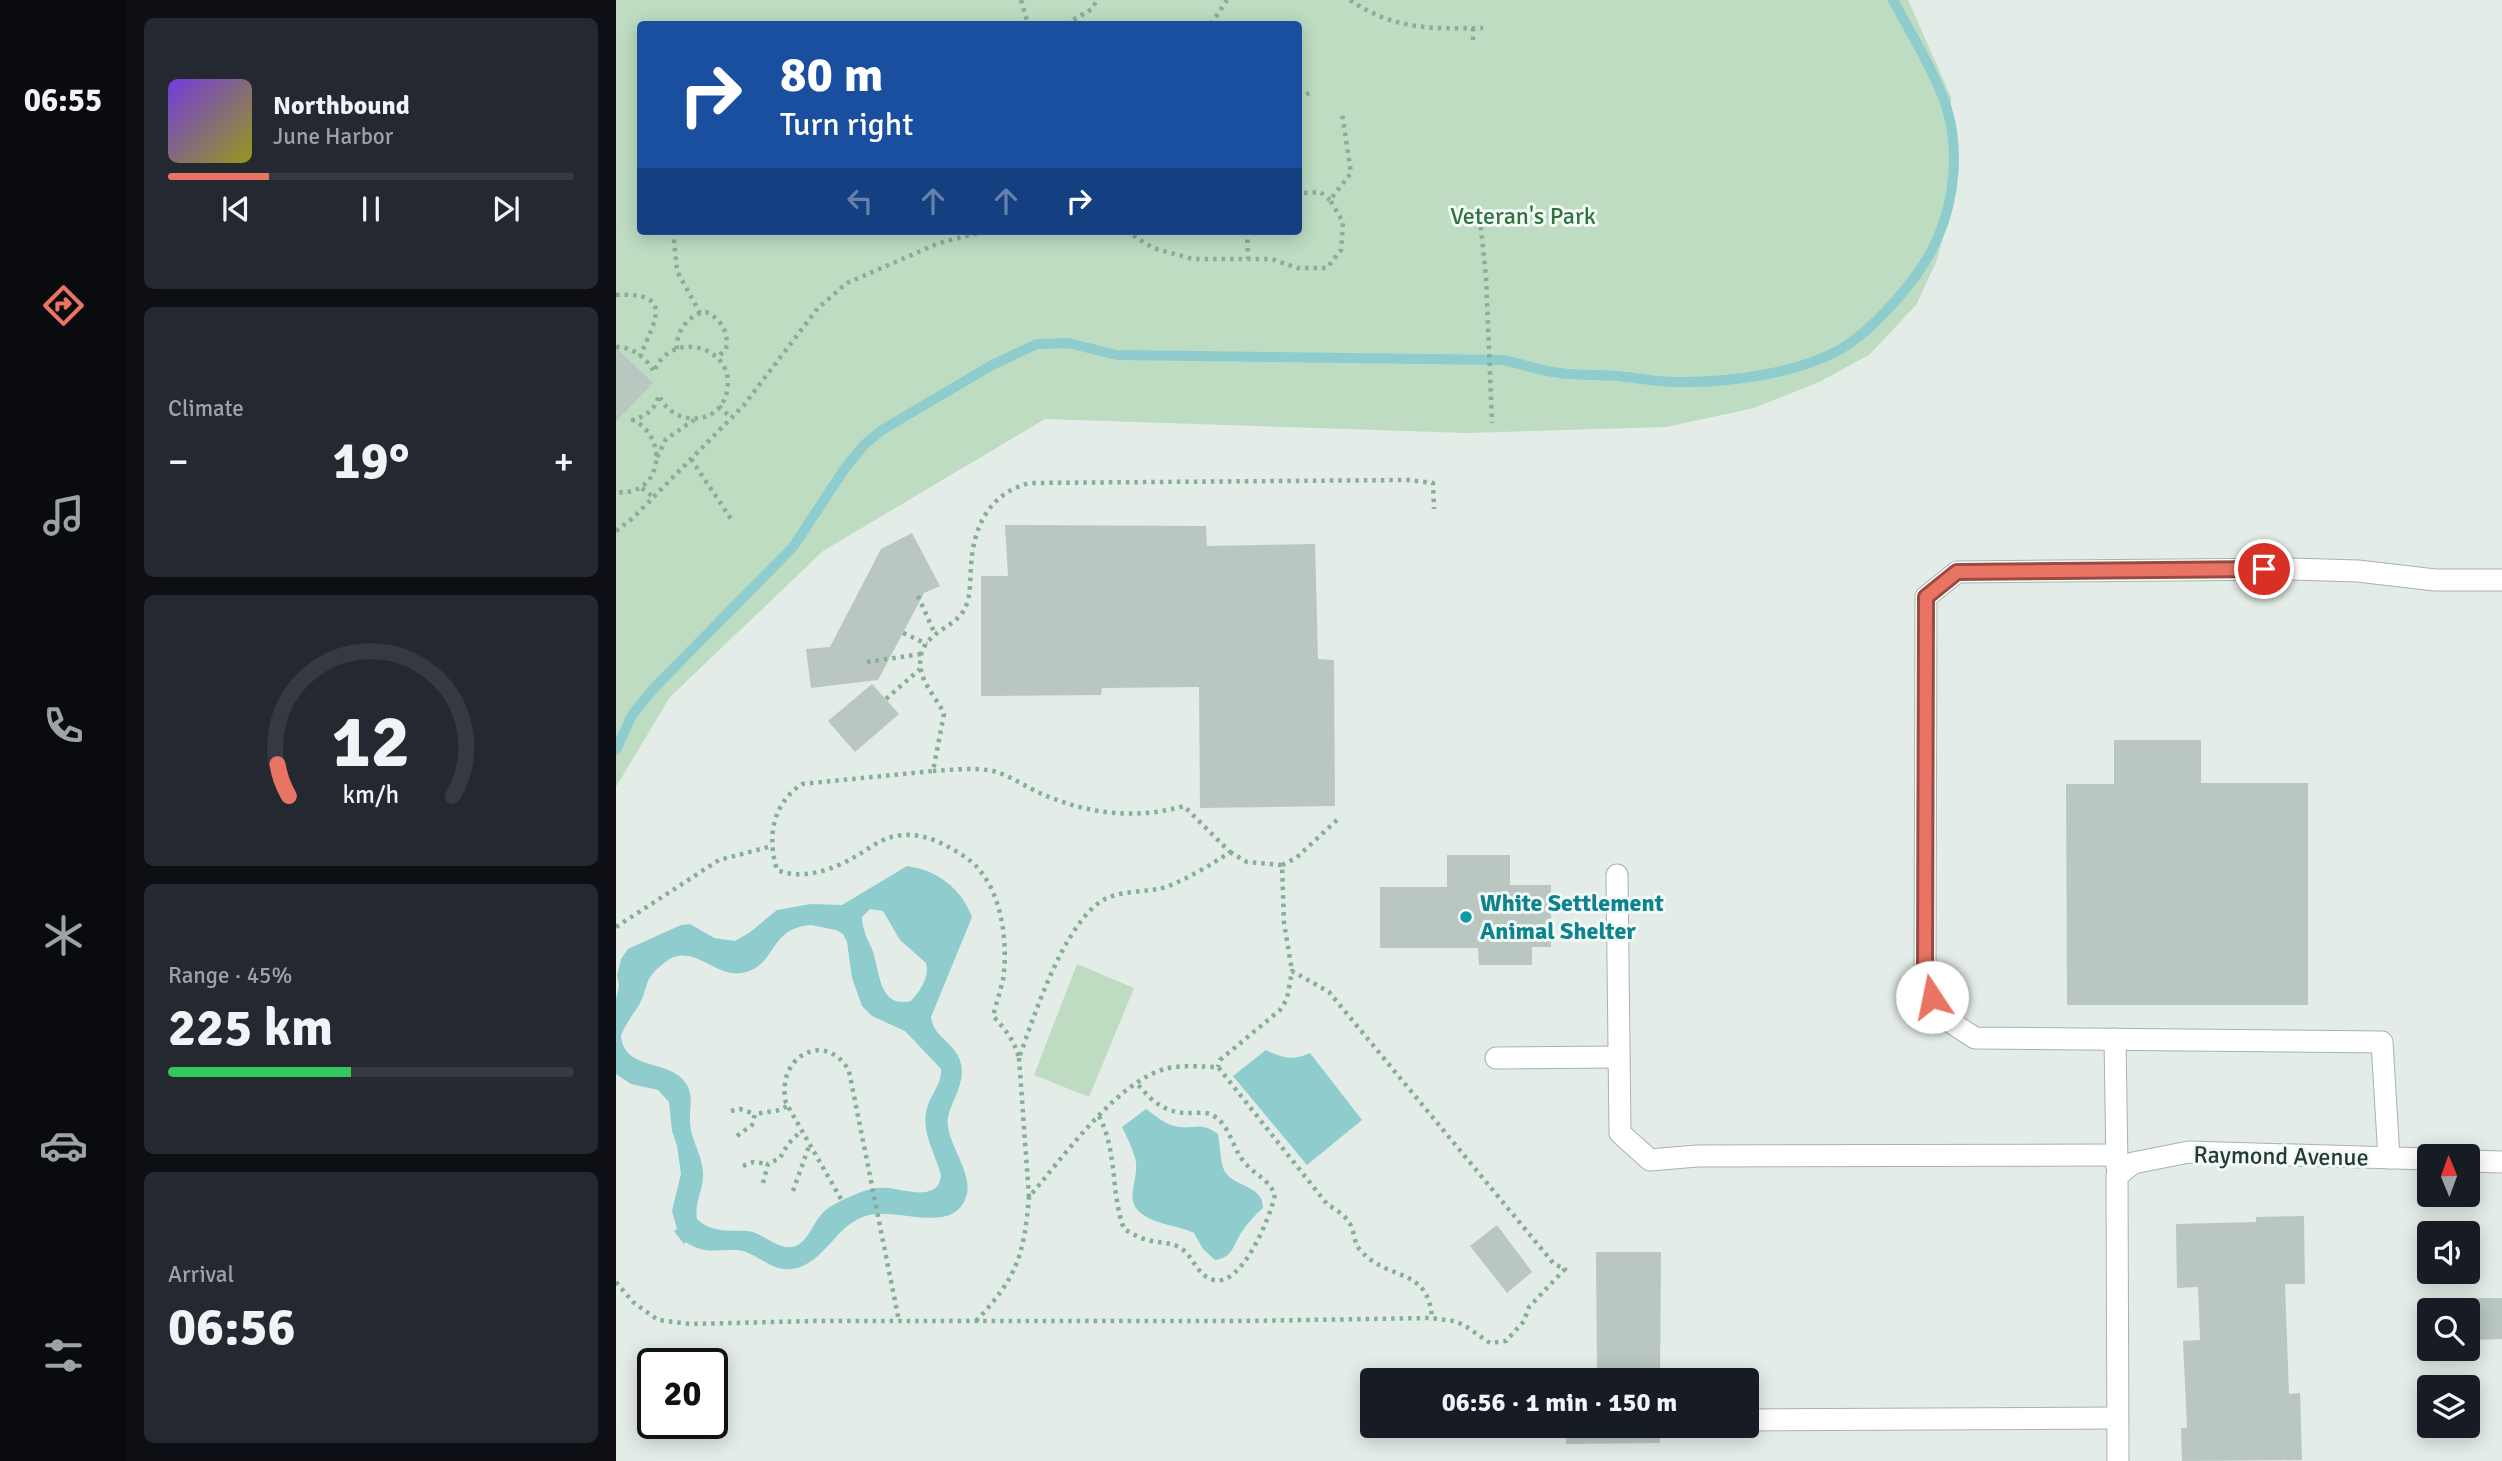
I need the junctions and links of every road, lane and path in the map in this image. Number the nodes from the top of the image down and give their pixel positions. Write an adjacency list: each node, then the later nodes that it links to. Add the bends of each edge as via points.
1 (1021, 0): 5 (path)
2 (1097, 0): 6 (path, via 1092,9)
3 (1227, 0): 7 (path)
4 (1350, 0): 8 (path, via 1398,24)
5 (1027, 21)
6 (1071, 21)
7 (1213, 21)
8 (1473, 28): 9 (path); 10 (path)
9 (1483, 28)
10 (1473, 44)
11 (1312, 92): 12 (path)
12 (1302, 96)
13 (1342, 113): 15 (path, via 1351,173)
14 (1304, 193): 15 (path, via 1320,192)
15 (1330, 200): 21 (path, via 1343,222 1341,250 1326,268 1297,268 1272,258)
16 (1479, 209): 31 (path)
17 (673, 235): 23 (path, via 677,271)
18 (970, 235): 30 (path, via 939,243 847,283 818,308)
19 (1132, 235): 21 (path, via 1153,248 1193,259)
20 (1247, 235): 21 (path)
21 (1248, 259)
22 (616, 295): 26 (path, via 642,294 655,306 656,316)
23 (700, 313): 25 (path, via 677,335); 27 (path, via 712,315 724,328 727,345)
24 (616, 347): 26 (path, via 624,346)
25 (677, 349): 26 (path, via 657,362 654,372); 27 (path, via 695,346)
26 (640, 356)
27 (717, 358): 28 (path, via 727,381)
28 (719, 406): 29 (path); 30 (path)
29 (696, 418): 33 (path, via 666,439); 33 (path, via 676,415 662,404 659,395 649,412 633,420 649,435)
30 (731, 418): 32 (path)
31 (1492, 423)
32 (691, 458): 36 (path); 38 (path)
33 (656, 461): 34 (path, via 653,476)
34 (642, 488): 35 (path); 36 (path)
35 (616, 492)
36 (653, 497): 39 (path)
37 (1434, 509): 43 (path, via 1433,483 1408,480 1017,486 998,498 977,531 964,610)
38 (731, 519)
39 (616, 531)
40 (2502, 580): 57 (street, via 2435,580 2292,569 1957,572 1926,597 1925,980 1938,1014 1975,1038)
41 (918, 596): 43 (path)
42 (904, 633): 44 (path)
43 (935, 634): 44 (path)
44 (927, 644): 45 (path)
45 (922, 654): 46 (path); 47 (path)
46 (867, 662)
47 (921, 668): 48 (path); 49 (path, via 926,687 944,713)
48 (886, 699)
49 (933, 771): 51 (path, via 802,784 780,807); 52 (path, via 995,772 1048,797 1090,810 1138,815 1184,806)
50 (1337, 820): 53 (path)
51 (772, 846): 55 (path, via 719,860); 59 (path, via 777,870 796,875 833,866 895,836 935,840 973,864 989,885 1002,930 1003,977 993,1016 1007,1030)
52 (1230, 852): 53 (path, via 1247,862); 59 (path, via 1185,878 1160,888 1118,894 1090,910 1079,922 1052,976)
53 (1282, 865): 56 (path)
54 (1617, 874): 58 (street, Raymond Avenue)
55 (616, 927)
56 (1292, 971): 61 (path, via 1280,1010 1220,1060); 82 (path, via 1329,992 1554,1264 1565,1269 1506,1340 1490,1343 1464,1325)
57 (2115, 1039): 70 (street, via 2382,1042); 75 (street)
58 (1619, 1057): 60 (street); 75 (street, Raymond Avenue, via 1620,1133 1650,1160 1697,1156)
59 (1019, 1058): 79 (path)
60 (1496, 1058)
61 (1219, 1067): 62 (path, via 1165,1069); 82 (path, via 1327,1205 1347,1219 1359,1249 1422,1287 1430,1300)
62 (1137, 1083): 66 (path); 66 (path, via 1165,1108 1177,1113 1209,1113 1218,1120 1245,1163 1275,1194 1267,1224 1228,1279 1204,1275 1176,1245 1146,1240 1124,1229 1116,1203 1112,1147)
63 (787, 1106): 65 (path); 67 (path); 83 (path, via 784,1080 795,1059 821,1051 845,1063 853,1082)
64 (731, 1111): 65 (path)
65 (755, 1114): 68 (path, via 752,1125)
66 (1099, 1116): 79 (path)
67 (801, 1131): 69 (path); 74 (path, via 780,1158)
68 (737, 1136)
69 (809, 1145): 78 (path); 80 (path)
70 (2389, 1158): 71 (street, Raymond Avenue); 75 (street, Raymond Avenue, via 2189,1152)
71 (2417, 1159)
72 (2480, 1161): 73 (street)
73 (2502, 1162)
74 (768, 1164): 76 (path); 77 (path)
75 (2122, 1165): 85 (street)
76 (743, 1166)
77 (763, 1182)
78 (793, 1191)
79 (1029, 1197): 84 (path, via 1016,1269)
80 (841, 1199)
81 (616, 1282): 83 (path, via 645,1311 673,1323)
82 (1432, 1318): 84 (path)
83 (899, 1321): 84 (path)
84 (976, 1321)
85 (2117, 1418): 86 (street); 87 (street)
86 (1759, 1420)
87 (2118, 1461)

